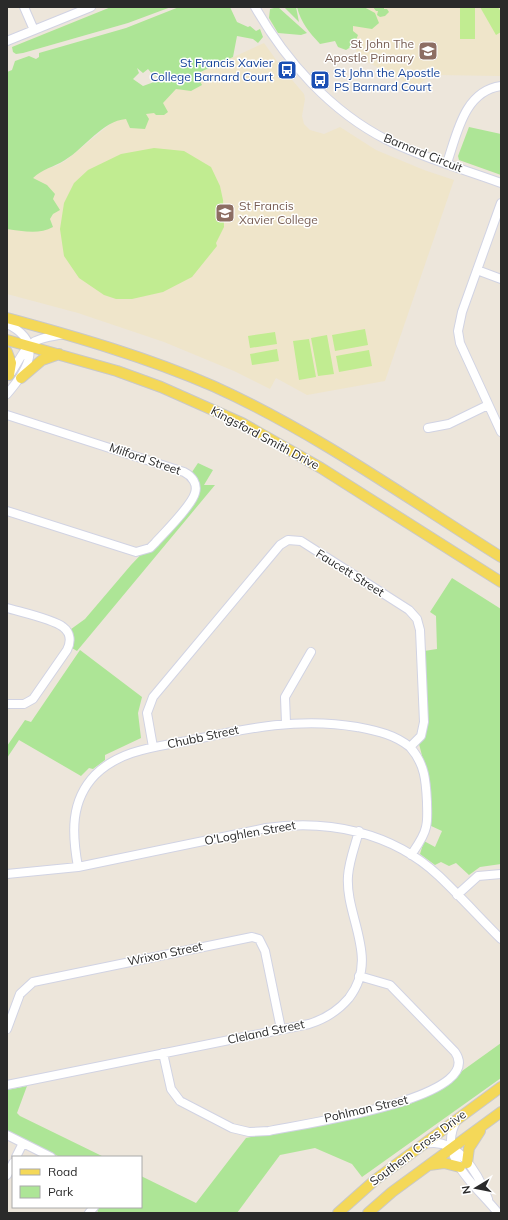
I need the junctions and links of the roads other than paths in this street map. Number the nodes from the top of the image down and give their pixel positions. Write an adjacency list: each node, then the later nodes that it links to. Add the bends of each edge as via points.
1 (24, 7): 4 (street)
2 (91, 7): 4 (street)
3 (255, 7): 7 (street, Barnard Circuit, via 294,64 335,106 386,140)
4 (34, 30): 5 (street)
5 (7, 41)
6 (501, 86): 7 (street, via 485,91 466,111)
7 (447, 163): 8 (street, Barnard Circuit)
8 (501, 183)
9 (501, 203): 10 (street)
10 (477, 270): 11 (street); 22 (street, via 458,331 464,355)
11 (501, 279)
12 (7, 318): 14 (main road, Kingsford Smith Drive)
13 (7, 324): 16 (street, via 25,336)
14 (64, 334): 16 (street, via 34,340); 27 (main road, Kingsford Smith Drive, via 124,351 169,368 278,418)
15 (7, 340): 16 (main road, Kingsford Smith Drive)
16 (29, 345): 18 (main road, Kingsford Smith Drive); 19 (street); 20 (street, via 28,365)
17 (7, 352): 19 (main road, via 11,363)
18 (61, 354): 20 (main road, via 42,360); 28 (main road, Kingsford Smith Drive, via 161,387 268,437)
19 (8, 377)
20 (21, 378): 21 (street)
21 (7, 394)
22 (488, 405): 24 (street, via 449,424); 25 (street)
23 (7, 415): 26 (street, Milford Street, via 184,472 193,479 196,489 192,500 155,543 150,548 136,552)
24 (428, 428)
25 (501, 432)
26 (7, 511)
27 (501, 557)
28 (501, 582)
29 (7, 608): 31 (street, via 58,624 67,632 70,640 67,650 32,699 24,704)
30 (311, 652): 32 (street, via 285,697)
31 (7, 704)
32 (286, 723): 33 (street, Chubb Street); 34 (street, Chubb Street, via 330,724 370,730 394,736)
33 (153, 747): 34 (street, Faucett Street, via 147,712 153,697 280,545 291,540 301,541 409,610 417,619 420,630 424,722 421,736); 37 (street, Chubb Street, via 119,757 93,777 85,789 78,802 73,823)
34 (410, 747): 36 (street, via 420,760 425,776 427,818 426,827)
35 (359, 832): 36 (street, O'Loghlen Street, via 386,841); 37 (street, O'Loghlen Street, via 322,825 285,825); 42 (street, Cleland Street, via 348,876 361,948)
36 (411, 855): 40 (street, O'Loghlen Street, via 438,875)
37 (78, 866): 38 (street, O'Loghlen Street)
38 (8, 872)
39 (501, 874): 40 (street, via 478,876)
40 (458, 895): 41 (street, O'Loghlen Street)
41 (501, 939)
42 (359, 976): 44 (street, Cleland Street, via 353,992 333,1014 308,1024); 45 (street, Pohlman Street, via 383,983 395,990 455,1052 460,1063 454,1076 432,1090 392,1105 269,1131 249,1132 227,1125 180,1101 171,1089)
43 (7, 1029): 44 (street, Wrixon Street, via 20,994 33,982 252,937 259,939 265,951)
44 (281, 1029): 45 (street, Cleland Street)
45 (163, 1053): 46 (street, Cleland Street)
46 (7, 1085)
47 (501, 1087): 49 (main road, Southern Cross Drive)
48 (501, 1112): 50 (main road, Southern Cross Drive)
49 (458, 1118): 53 (main road, Southern Cross Drive); 54 (street, via 450,1137)
50 (485, 1124): 54 (main road, Southern Cross Drive); 58 (main road, via 469,1148)
51 (7, 1135): 52 (street)
52 (23, 1143): 55 (street); 56 (street)
53 (421, 1145): 54 (street, via 441,1142); 61 (main road, Southern Cross Drive, via 374,1180)
54 (452, 1147): 58 (street, via 460,1153); 59 (main road, Southern Cross Drive)
55 (16, 1156)
56 (49, 1156)
57 (12, 1165): 60 (street)
58 (464, 1165): 59 (main road, via 444,1163); 63 (street, via 483,1185 488,1200)
59 (426, 1166): 62 (main road, Southern Cross Drive)
60 (7, 1174)
61 (338, 1213)
62 (368, 1213)
63 (498, 1213)

